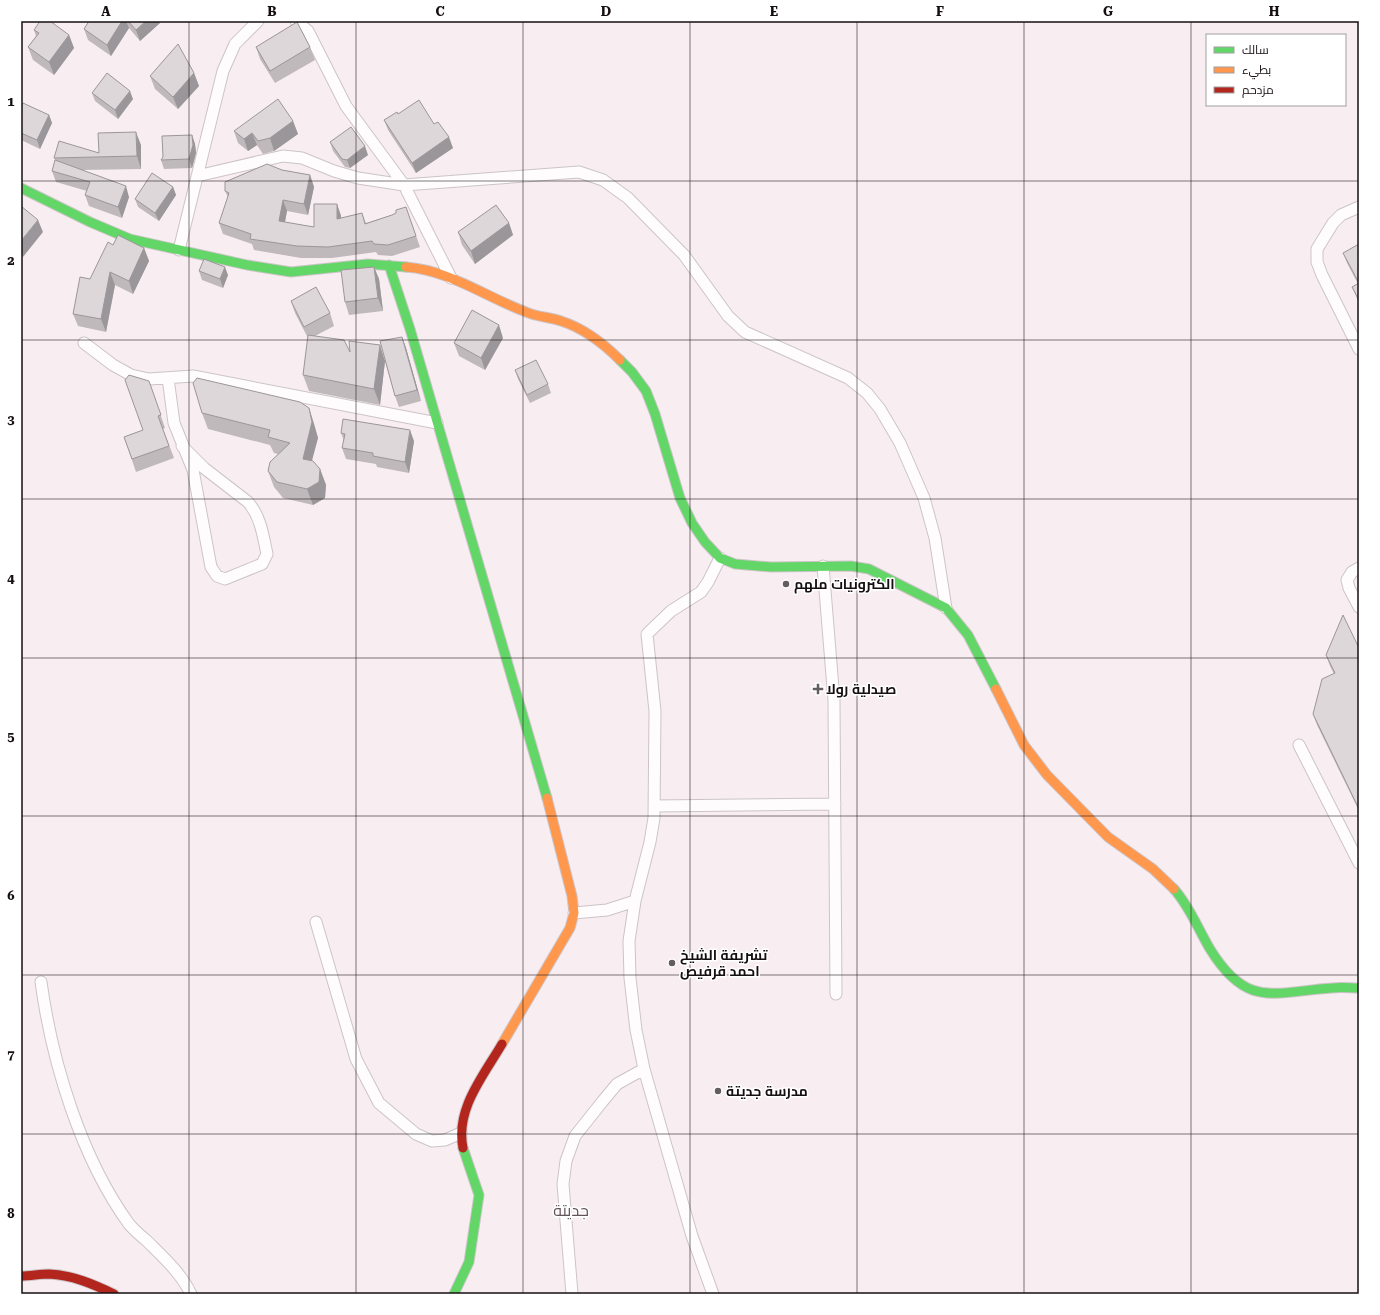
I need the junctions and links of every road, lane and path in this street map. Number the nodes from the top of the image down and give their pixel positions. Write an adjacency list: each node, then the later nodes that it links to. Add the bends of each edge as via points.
1 (258, 21): 3 (street, via 235,44 223,71)
2 (296, 21): 4 (street, via 308,31 346,106)
3 (197, 176): 4 (street, via 283,156 302,158 358,178); 7 (street)
4 (404, 185): 9 (street); 19 (street, via 579,172 603,180 628,198 684,255 728,316 744,332 848,378 867,393 880,409 900,443 924,498 936,538)
5 (21, 188): 7 (street, via 130,239)
6 (1359, 207): 11 (street, via 1342,215 1333,223 1317,249 1317,262)
7 (179, 250): 8 (street, via 291,272 368,264)
8 (389, 265): 9 (street, via 418,268); 13 (street)
9 (451, 278): 15 (street, via 527,312 562,321 585,332 632,372 646,391 655,414 680,498 692,523)
10 (84, 343): 12 (street, via 131,375 149,379)
11 (1359, 349)
12 (168, 378): 13 (street, via 192,376); 14 (street, via 174,423)
13 (437, 423): 25 (street, via 539,767 571,889)
14 (182, 446): 14 (street, via 193,470 211,567 217,576 225,579 262,564 267,554 260,521 254,509 204,468)
15 (720, 558): 16 (street, via 735,564 771,568); 22 (street, via 701,592 671,611 647,634 655,710)
16 (823, 566): 19 (street, via 869,569); 21 (street, via 834,700)
17 (1359, 568): 18 (street, via 1352,572 1347,580)
18 (1359, 607)
19 (946, 608): 28 (street, via 973,644 1018,735 1037,761 1108,836 1152,869 1176,891 1217,961 1233,979 1257,992 1283,994 1332,988)
20 (1299, 745): 23 (street)
21 (835, 804): 22 (street); 29 (street)
22 (654, 806): 24 (street, via 650,842)
23 (1359, 863)
24 (635, 901): 25 (street, via 607,910); 30 (street, via 629,941 630,978)
25 (574, 913): 31 (street, via 570,928 470,1099 462,1119)
26 (316, 922): 31 (street, via 356,1059 379,1103 416,1134 432,1141 444,1140)
27 (41, 982): 34 (street, via 46,1017 59,1070 83,1139 111,1198 131,1226 170,1264)
28 (1359, 988)
29 (836, 994)
30 (644, 1069): 36 (street, via 617,1084 575,1136 566,1161 562,1184); 37 (street, via 692,1236)
31 (461, 1133): 35 (street, via 464,1153 479,1195 469,1262)
32 (21, 1276): 33 (street, via 68,1276 89,1282)
33 (114, 1294)
34 (191, 1294)
35 (454, 1294)
36 (572, 1294)
37 (713, 1294)

